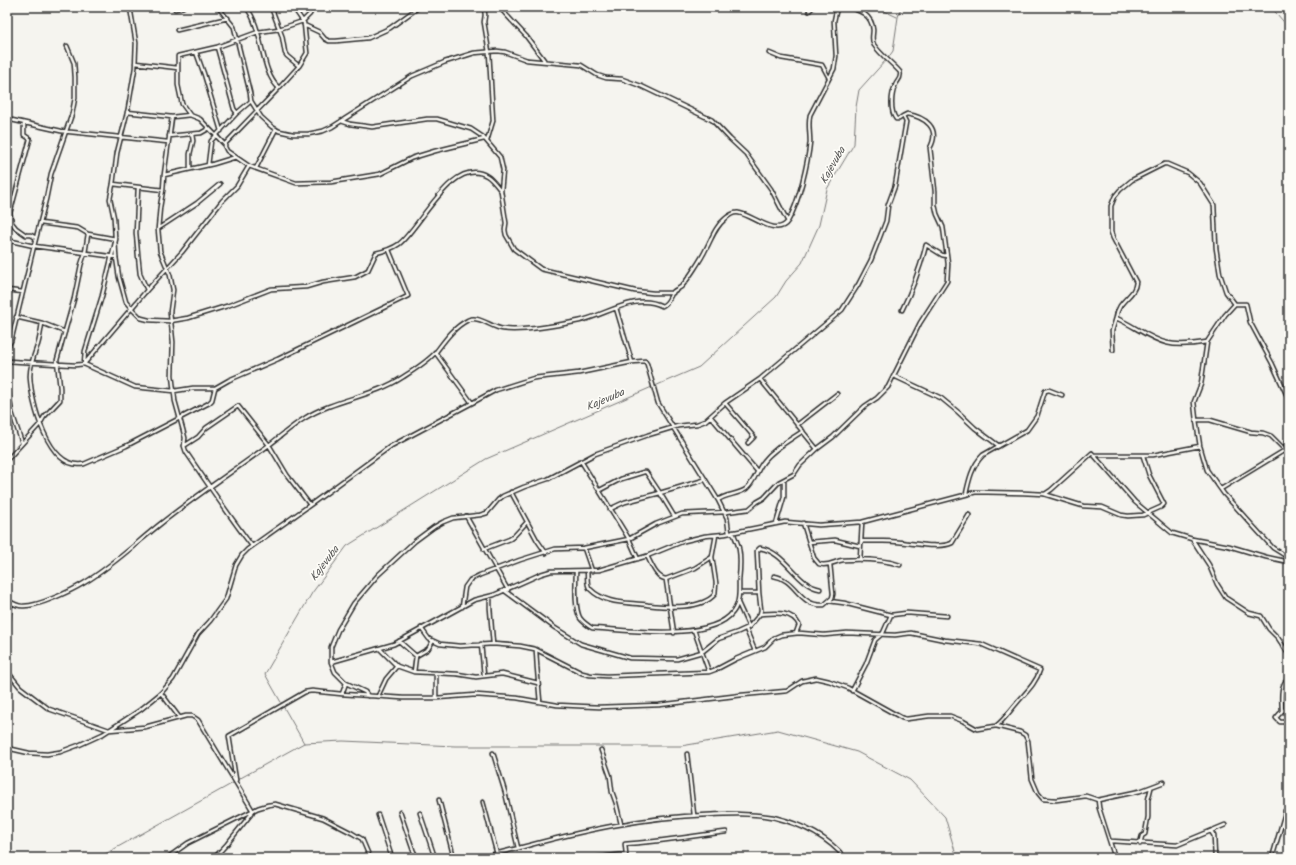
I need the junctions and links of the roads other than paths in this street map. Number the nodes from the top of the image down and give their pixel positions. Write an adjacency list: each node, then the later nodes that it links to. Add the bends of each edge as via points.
1 (130, 7): 28 (street, via 136,43)
2 (183, 7): 14 (street)
3 (218, 7): 16 (street)
4 (246, 7): 20 (street)
5 (270, 7): 18 (street)
6 (293, 7): 17 (street)
7 (312, 7): 17 (street)
8 (419, 7): 17 (street, via 390,28 368,38 329,41)
9 (484, 7): 25 (street)
10 (499, 7): 27 (street)
11 (813, 7): 15 (street)
12 (837, 7): 31 (street, via 834,21 836,56 834,69)
13 (848, 7): 39 (street, via 860,10 869,19 873,29 874,45 900,72 900,78 894,87 892,108 896,119)
14 (175, 9)
15 (810, 11)
16 (228, 18): 19 (street); 21 (street, via 234,27)
17 (304, 23): 18 (street); 29 (street, via 307,53)
18 (279, 29): 20 (street); 29 (street, via 285,53)
19 (177, 30)
20 (258, 32): 21 (street); 32 (street, via 269,74)
21 (237, 40): 23 (street); 33 (street)
22 (67, 46): 45 (street, via 74,64 75,98)
23 (217, 47): 24 (street); 36 (street)
24 (196, 52): 30 (street, via 178,56); 46 (street)
25 (489, 52): 27 (street, via 505,52 527,60); 41 (street, via 457,58 412,76); 51 (street, via 493,121)
26 (770, 53): 31 (street, via 781,58 822,65)
27 (544, 60): 65 (street, via 581,65 597,75 641,86 712,120 746,154 771,189)
28 (135, 63): 30 (street); 35 (street)
29 (299, 66): 32 (street)
30 (178, 68): 37 (street, via 182,104)
31 (829, 78): 65 (street, via 810,115 810,141 800,190)
32 (279, 88): 34 (street)
33 (251, 101): 34 (street); 36 (street)
34 (258, 111): 44 (street); 53 (street)
35 (127, 112): 38 (street); 50 (street)
36 (236, 113): 46 (street)
37 (190, 115): 38 (street); 43 (street, via 200,119)
38 (172, 116): 48 (street)
39 (903, 116): 75 (street, via 907,114 925,120 934,132 934,142 930,148 935,205); 104 (street, via 906,122 886,221 871,260 858,284 842,310)
40 (7, 119): 42 (street)
41 (341, 121): 44 (street, via 323,131 308,134 293,134); 51 (street, via 372,127 437,119 471,129)
42 (24, 123): 45 (street); 69 (street, via 24,134 30,139 10,213 12,224 16,228)
43 (208, 129): 47 (street); 49 (street)
44 (276, 129): 57 (street)
45 (65, 131): 50 (street); 66 (street, via 51,174)
46 (221, 131): 49 (street)
47 (192, 134): 48 (street); 58 (street)
48 (169, 136): 52 (street)
49 (216, 136): 53 (street); 55 (street, via 211,141)
50 (121, 137): 52 (street); 60 (street)
51 (486, 140): 57 (street, via 412,158 380,174 331,182 296,183); 64 (street, via 501,160)
52 (168, 142): 59 (street)
53 (225, 145): 54 (street, via 227,151)
54 (236, 157): 55 (street); 56 (street)
55 (208, 165): 58 (street)
56 (249, 166): 57 (street); 78 (street, via 237,186)
57 (256, 168)
58 (190, 169): 59 (street)
59 (164, 175): 63 (street)
60 (114, 184): 62 (street); 70 (street, via 110,199)
61 (220, 184): 67 (street)
62 (138, 187): 63 (street); 80 (street, via 136,233 140,274)
63 (163, 190): 67 (street)
64 (501, 191): 73 (street, via 486,175 473,173 459,177 443,190 410,234); 82 (street, via 506,235 514,249 541,269 634,291)
65 (788, 221): 82 (street, via 780,227 775,227 739,213 730,215 715,230 706,250 681,286)
66 (40, 224): 68 (street, via 78,228); 69 (street)
67 (158, 229): 78 (street, via 160,251)
68 (88, 234): 70 (street); 74 (street)
69 (36, 238): 72 (street)
70 (116, 239): 76 (street); 77 (street)
71 (7, 240): 72 (street)
72 (34, 246): 74 (street); 81 (street)
73 (389, 250): 89 (street, via 376,253 368,270 355,277 306,287 271,289 204,313); 106 (street, via 408,296)
74 (85, 253): 76 (street); 91 (street)
75 (947, 256): 86 (street, via 926,245 913,288); 103 (street, via 947,281 920,323)
76 (112, 257): 77 (street); 102 (street, via 85,350)
77 (116, 257): 85 (street, via 126,302)
78 (167, 268): 80 (street); 89 (street, via 173,290)
79 (7, 290): 81 (street)
80 (147, 290): 85 (street)
81 (23, 292): 87 (street)
82 (673, 293): 84 (street, via 662,306 655,302 638,302)
83 (1235, 304): 88 (street, via 1226,292 1220,274 1213,201 1195,178 1164,164 1132,180 1115,196 1111,206 1111,232 1136,282 1133,291 1119,306); 94 (street, via 1225,314); 110 (street, via 1246,304 1250,322)
84 (616, 308): 97 (street, via 586,320 524,329 503,330 472,319 456,329); 99 (street)
85 (132, 309): 89 (street, via 142,318); 102 (street)
86 (902, 310)
87 (16, 317): 90 (street); 93 (street)
88 (1116, 318): 94 (street, via 1168,343); 96 (street, via 1112,331)
89 (170, 321): 107 (street)
90 (42, 323): 91 (street); 100 (street)
91 (66, 332): 101 (street)
92 (7, 339): 93 (street)
93 (11, 341): 95 (street)
94 (1207, 342): 115 (street, via 1201,384 1194,402)
95 (7, 348)
96 (1113, 350)
97 (435, 352): 111 (street); 123 (street, via 395,382 310,415)
98 (7, 360): 100 (street)
99 (632, 362): 111 (street, via 579,373 534,378 496,390); 118 (street, via 646,362 658,403)
100 (31, 363): 101 (street); 116 (street, via 30,377)
101 (58, 364): 102 (street); 116 (street, via 60,400)
102 (84, 364): 107 (street, via 135,387)
103 (894, 376): 125 (street, via 941,398); 127 (street, via 878,398 865,406)
104 (760, 379): 112 (street); 117 (street)
105 (7, 384): 122 (street, via 12,413)
106 (215, 388): 107 (street); 114 (street, via 209,403)
107 (174, 391): 114 (street)
108 (837, 394): 117 (street)
109 (1062, 396): 125 (street, via 1049,390 1045,391 1033,423 1027,430)
110 (1289, 400)
111 (472, 403): 145 (street, via 390,446)
112 (725, 403): 113 (street); 121 (street, via 754,437)
113 (711, 416): 118 (street, via 702,423); 134 (street)
114 (179, 418): 116 (street, via 106,456 80,464 64,459 52,448); 124 (street, via 185,438)
115 (1196, 420): 126 (street); 128 (street, via 1210,420 1263,433 1271,436)
116 (40, 424): 122 (street)
117 (797, 425): 119 (street)
118 (673, 428): 133 (street, via 604,450); 135 (street)
119 (803, 431): 127 (street); 134 (street, via 769,455)
120 (1289, 438): 128 (street)
121 (748, 443)
122 (22, 444): 132 (street)
123 (269, 445): 124 (street, via 238,406); 137 (street); 145 (street, via 287,475)
124 (184, 446): 137 (street)
125 (999, 446): 142 (street, via 978,460)
126 (1200, 446): 131 (street); 138 (street, via 1207,470)
127 (817, 449): 136 (street)
128 (1285, 450): 130 (street); 138 (street)
129 (1094, 455): 131 (street); 143 (street, via 1092,453); 148 (street)
130 (1289, 455)
131 (1143, 456): 148 (street, via 1149,475 1164,504)
132 (7, 460)
133 (581, 461): 139 (street); 140 (street, via 548,479)
134 (758, 471): 144 (street, via 746,489)
135 (704, 480): 141 (street); 144 (street)
136 (784, 481): 147 (street, via 778,482 764,498 749,509); 155 (street, via 784,497)
137 (210, 486): 162 (street); 189 (street, via 83,583 67,592 31,605)
138 (1221, 489): 169 (street, via 1266,541)
139 (600, 490): 141 (street, via 621,479 645,472); 146 (street)
140 (510, 492): 150 (street, via 498,500 487,513); 152 (street)
141 (660, 493): 146 (street, via 625,502); 151 (street)
142 (966, 494): 143 (street); 153 (street)
143 (1044, 494): 148 (street, via 1083,506 1102,507 1124,515 1141,516)
144 (718, 500): 147 (street)
145 (310, 505): 162 (street)
146 (610, 509): 158 (street)
147 (723, 512): 151 (street); 156 (street)
148 (1147, 513): 159 (street, via 1172,532)
149 (969, 515): 160 (street, via 952,543 948,545)
150 (466, 516): 164 (street); 213 (street, via 453,518 434,527 378,575 344,618 331,648)
151 (674, 516): 158 (street)
152 (527, 522): 164 (street, via 510,539); 166 (street)
153 (862, 522): 154 (street, via 819,525); 160 (street)
154 (803, 523): 155 (street); 161 (street)
155 (776, 524): 156 (street)
156 (731, 532): 157 (street); 183 (street, via 739,548)
157 (716, 535): 167 (street, via 684,541); 168 (street)
158 (629, 539): 165 (street); 170 (street)
159 (1192, 539): 172 (street); 211 (street, via 1223,595 1249,613 1262,616 1268,629 1278,638)
160 (861, 540): 163 (street)
161 (809, 542): 163 (street, via 835,540); 173 (street, via 816,562 822,565)
162 (252, 546): 224 (street, via 242,554 236,564 226,599 198,634 173,679)
163 (860, 546): 171 (street)
164 (484, 548): 175 (street)
165 (584, 548): 166 (street, via 555,549); 178 (street)
166 (546, 553): 175 (street)
167 (647, 556): 170 (street); 180 (street, via 657,573)
168 (712, 557): 180 (street, via 695,568); 191 (street, via 716,590 713,596 689,606)
169 (1289, 558)
170 (638, 559): 178 (street)
171 (860, 560): 173 (street, via 842,560); 174 (street, via 881,560)
172 (1289, 562)
173 (830, 564): 188 (street, via 833,594)
174 (900, 565)
175 (496, 569): 182 (street); 190 (street, via 468,582)
176 (576, 571): 177 (street); 182 (street, via 546,572); 200 (street, via 577,608 580,618 587,625 592,628)
177 (587, 571): 178 (street); 191 (street, via 590,588 601,597 620,603)
178 (592, 571)
179 (774, 576): 188 (street, via 785,580 812,604 824,605)
180 (666, 579): 191 (street)
181 (820, 589): 184 (street, via 806,582 776,554 760,548 757,550)
182 (506, 590): 185 (street); 210 (street, via 575,641 596,649 630,658 677,659)
183 (739, 593): 184 (street); 187 (street)
184 (759, 593): 192 (street)
185 (490, 596): 190 (street, via 478,598); 206 (street)
186 (7, 600): 189 (street)
187 (738, 602): 195 (street); 199 (street, via 728,618)
188 (829, 602): 193 (street, via 844,603)
189 (11, 603): 197 (street)
190 (462, 606): 196 (street)
191 (670, 607): 200 (street)
192 (760, 614): 195 (street); 201 (street, via 779,613 793,617 799,625)
193 (891, 615): 194 (street, via 907,613); 202 (street, via 883,633)
194 (946, 616)
195 (749, 627): 198 (street)
196 (421, 628): 203 (street); 204 (street)
197 (7, 629)
198 (746, 629): 209 (street); 210 (street, via 718,639)
199 (694, 630): 200 (street); 210 (street)
200 (674, 633)
201 (796, 633): 202 (street); 209 (street, via 780,634 765,647)
202 (880, 634): 223 (street); 234 (street, via 911,633 936,639 981,644 1040,670 1027,692)
203 (400, 641): 207 (street); 212 (street)
204 (433, 641): 205 (street, via 445,646); 212 (street)
205 (481, 644): 206 (street); 219 (street)
206 (493, 644): 208 (street)
207 (380, 649): 213 (street); 214 (street)
208 (536, 650): 217 (street, via 582,673 607,676); 222 (street)
209 (755, 651): 217 (street)
210 (702, 652): 217 (street)
211 (1289, 655)
212 (416, 656): 216 (street)
213 (331, 662): 221 (street, via 335,672)
214 (397, 666): 216 (street); 227 (street, via 386,679)
215 (7, 671): 235 (street, via 20,687 49,709)
216 (414, 672): 218 (street)
217 (709, 672)
218 (436, 673): 219 (street, via 476,677); 228 (street)
219 (484, 675): 222 (street, via 502,674)
220 (1289, 677): 231 (street, via 1283,685)
221 (346, 683): 225 (street); 226 (street)
222 (538, 683): 229 (street)
223 (852, 691): 229 (street, via 816,678 802,681 787,691 659,705 599,707); 234 (street, via 904,719 945,715 958,718 977,729)
224 (161, 693): 232 (street); 235 (street)
225 (342, 694): 226 (street); 240 (street, via 305,692 229,736)
226 (368, 696): 227 (street)
227 (378, 696): 228 (street)
228 (436, 698): 229 (street, via 476,694)
229 (540, 702)
230 (1289, 708): 231 (street)
231 (1282, 711): 233 (street, via 1276,720)
232 (179, 717): 235 (street, via 145,727); 240 (street, via 190,715 198,720)
233 (1289, 722)
234 (996, 726): 244 (street, via 1020,732 1027,738 1032,779 1043,799 1086,796)
235 (109, 730): 236 (street, via 79,745 54,753 29,753)
236 (7, 748)
237 (601, 750): 252 (street)
238 (493, 753): 258 (street)
239 (687, 754): 251 (street)
240 (236, 782): 246 (street)
241 (1164, 782): 242 (street)
242 (1151, 788): 244 (street); 257 (street, via 1145,834)
243 (439, 800): 266 (street)
244 (1098, 800): 256 (street)
245 (483, 802): 259 (street)
246 (253, 811): 260 (street, via 188,843); 261 (street); 262 (street, via 275,804 323,818 362,839)
247 (1289, 811): 273 (street, via 1285,813)
248 (400, 812): 264 (street)
249 (420, 813): 265 (street)
250 (378, 815): 263 (street)
251 (694, 815): 252 (street); 270 (street, via 744,814 786,821 825,838)
252 (621, 824): 258 (street)
253 (1225, 826): 254 (street)
254 (1211, 831): 257 (street, via 1178,845); 272 (street, via 1214,836)
255 (726, 832): 269 (street, via 626,844 626,854)
256 (1111, 841): 257 (street); 271 (street)
257 (1140, 844)
258 (518, 848): 259 (street)
259 (497, 853): 267 (street); 268 (street)
260 (167, 858)
261 (214, 858)
262 (370, 858)
263 (392, 858)
264 (417, 858)
265 (435, 858)
266 (454, 858)
267 (481, 858)
268 (498, 858)
269 (594, 858)
270 (845, 858)
271 (1115, 858)
272 (1215, 858)
273 (1272, 858)

